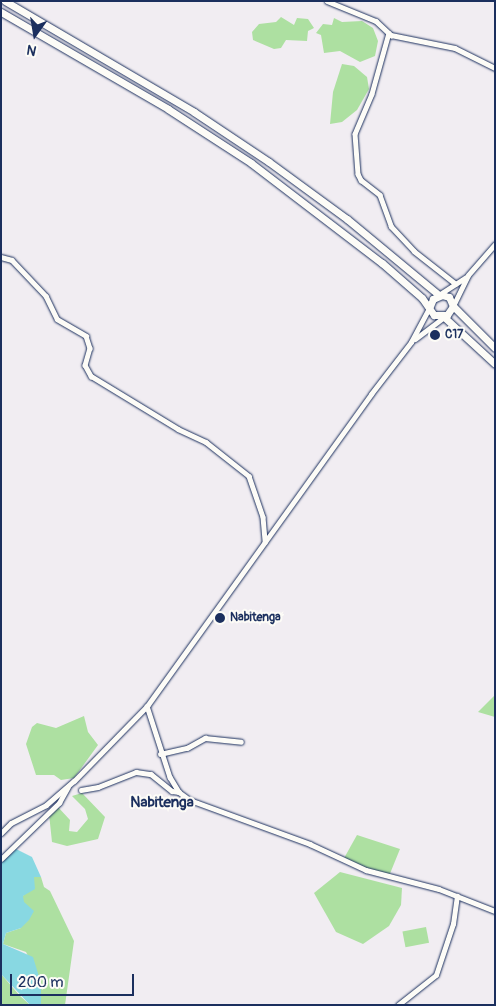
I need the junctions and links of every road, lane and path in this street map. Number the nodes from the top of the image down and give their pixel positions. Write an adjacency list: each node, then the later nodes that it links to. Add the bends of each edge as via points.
1 (5, 1): 10 (highway, via 194,112 269,162 347,219)
2 (327, 1): 4 (street, via 376,21)
3 (1, 12): 11 (highway, via 168,109 251,163 338,228)
4 (389, 33): 5 (street, via 455,48); 9 (street, via 372,94 355,134 358,174 360,180 380,195 391,226 414,251)
5 (495, 68)
6 (495, 244): 8 (street)
7 (1, 257): 17 (street, via 12,260 46,296 57,319 86,336 90,348 85,365 91,376 178,429 206,442 249,476 263,517)
8 (468, 275): 9 (street); 12 (street)
9 (456, 284): 10 (street)
10 (439, 295): 11 (highway); 12 (highway, via 449,297)
11 (430, 306): 13 (highway, via 434,314); 14 (street)
12 (453, 306): 13 (highway); 15 (highway)
13 (444, 317): 14 (street); 16 (highway)
14 (411, 342): 17 (street)
15 (495, 348)
16 (495, 364)
17 (265, 542): 18 (street)
18 (147, 706): 20 (street); 21 (street)
19 (241, 742): 20 (street, via 205,738 187,748)
20 (160, 754): 23 (street)
21 (68, 786): 24 (street, via 46,805 11,823); 25 (street, via 59,803)
22 (81, 790): 23 (street, via 136,772 151,774 172,791)
23 (179, 792): 26 (street, via 207,807 310,844 366,870)
24 (2, 832)
25 (1, 859)
26 (457, 896): 27 (street); 28 (street, via 440,969 432,980)
27 (495, 911)
28 (398, 1005)

